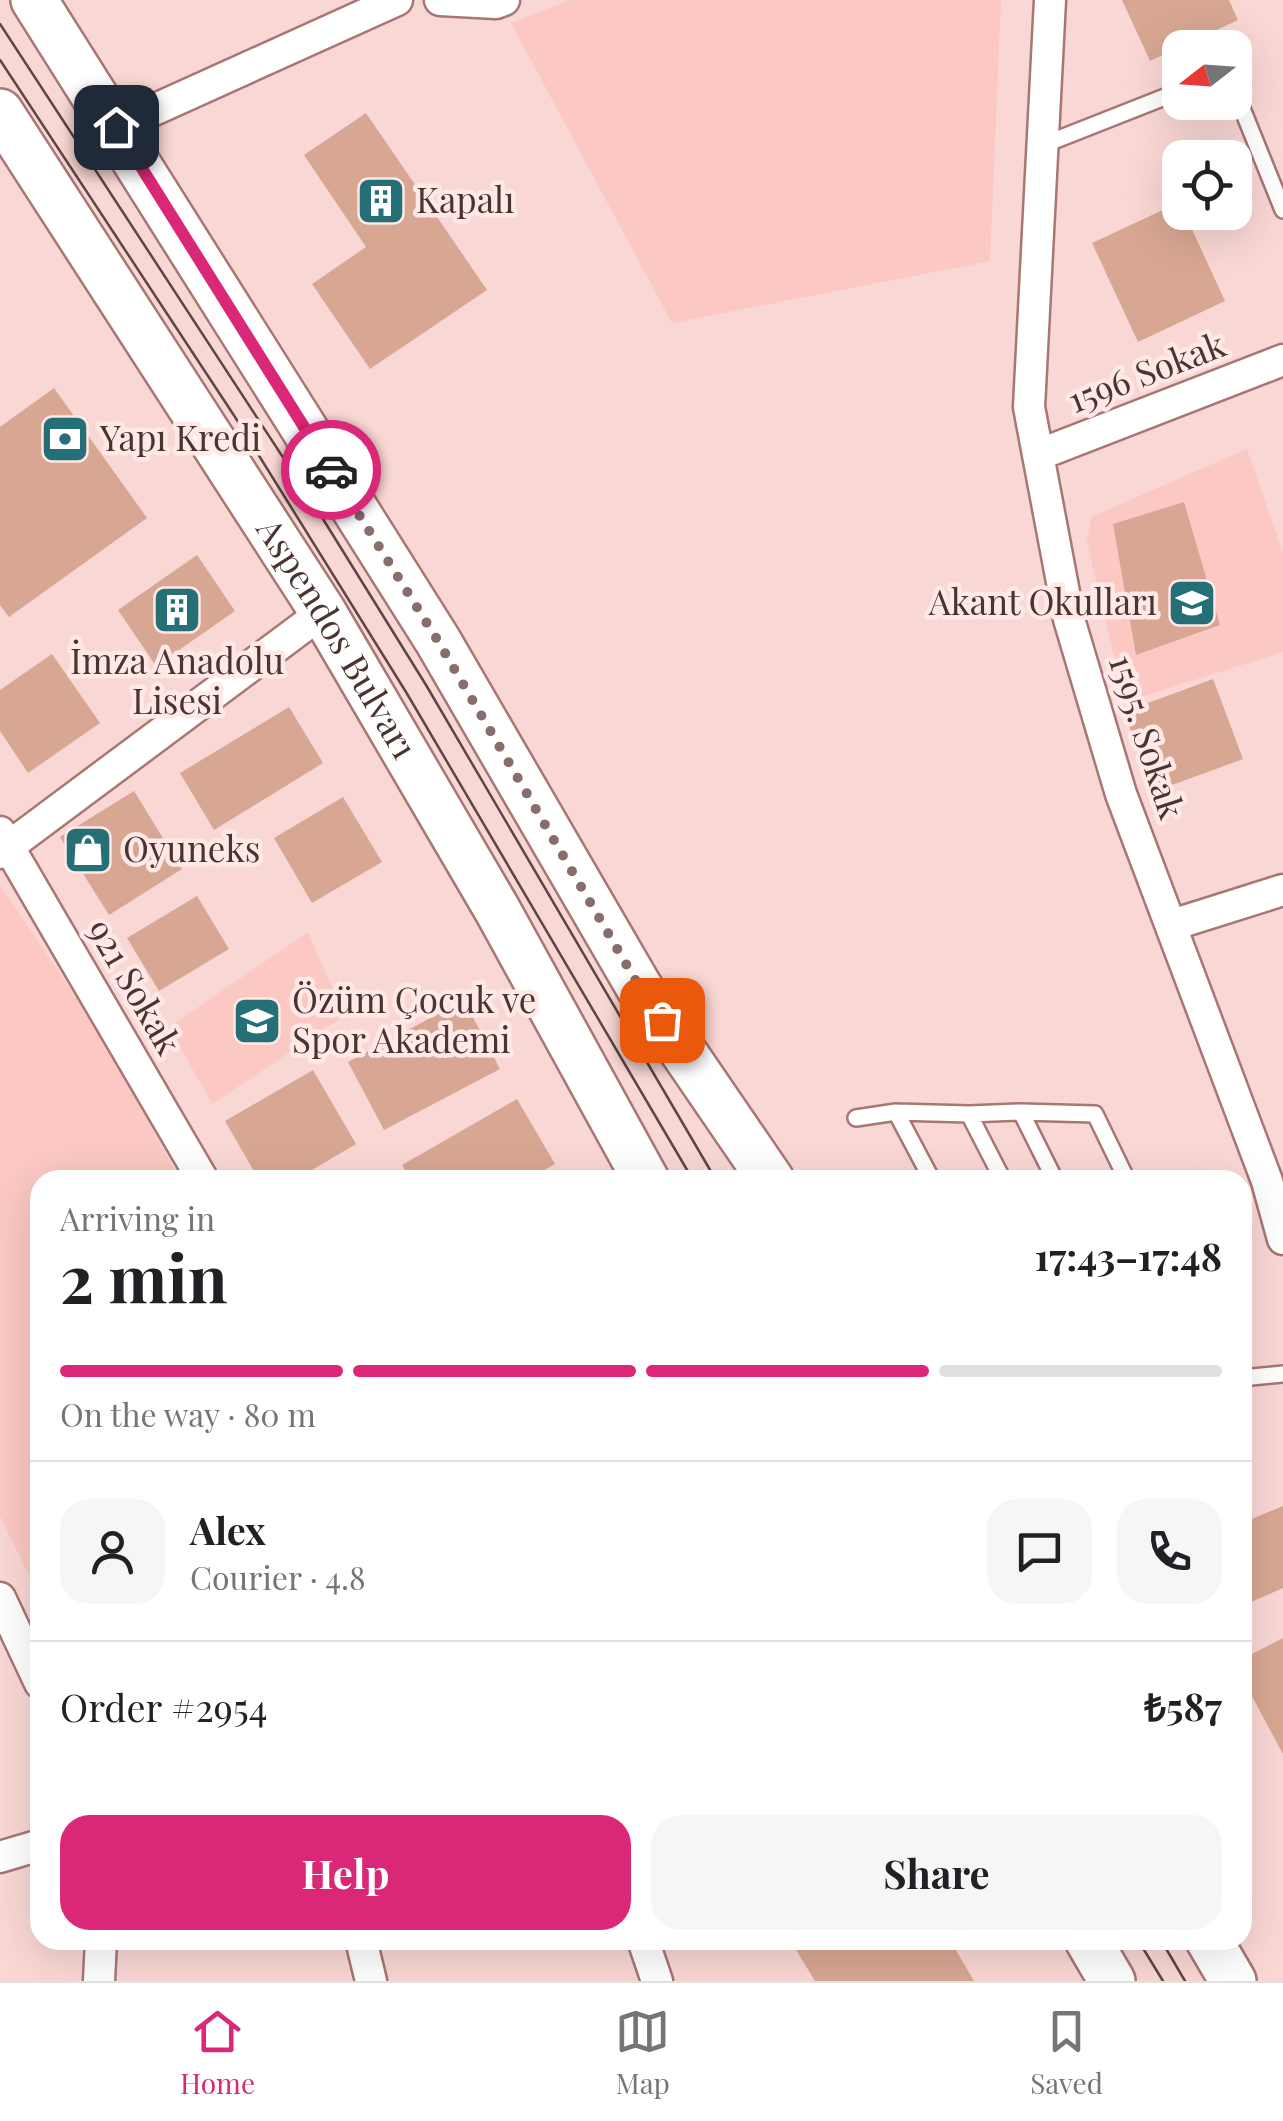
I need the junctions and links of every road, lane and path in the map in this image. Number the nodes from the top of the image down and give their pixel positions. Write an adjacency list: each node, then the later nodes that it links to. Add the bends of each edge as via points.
1 (34, 0): 9 (main road)
2 (397, 0): 9 (street)
3 (440, 0): 4 (street)
4 (504, 0)
5 (1050, 0): 10 (street, 1595. Sokak)
6 (1162, 98): 10 (lane)
7 (0, 112): 14 (main road, Aspendos Bulvarı)
8 (1247, 120): 11 (lane)
9 (116, 127): 24 (main road, via 438,641 640,988)
10 (1043, 144): 13 (street, 1595. Sokak, via 1029,407)
11 (1283, 210)
12 (1283, 360): 13 (street, 1596 Sokak)
13 (1038, 455): 17 (street, 1595. Sokak, via 1069,619 1121,794)
14 (323, 612): 15 (street); 23 (main road, Aspendos Bulvarı)
15 (3, 844): 22 (street, 921 Sokak)
16 (1283, 890): 17 (street)
17 (1172, 925): 29 (street, 1595. Sokak)
18 (896, 1112): 20 (lane); 21 (lane); 25 (lane)
19 (1021, 1112): 20 (lane); 27 (lane); 28 (lane, via 1095,1114)
20 (970, 1114): 26 (lane)
21 (856, 1118)
22 (197, 1170)
23 (640, 1170)
24 (764, 1170)
25 (927, 1170)
26 (998, 1170)
27 (1050, 1170)
28 (1122, 1170)
29 (1283, 1239)
30 (1283, 1374): 31 (lane)
31 (1252, 1377)
32 (0, 1598): 33 (street)
33 (30, 1662)
34 (30, 1848): 35 (street)
35 (0, 1857)
36 (101, 1950): 41 (street)
37 (364, 1950): 42 (street)
38 (646, 1950): 43 (street)
39 (1094, 1950): 44 (main road)
40 (1215, 1950): 45 (main road)
41 (99, 1981)
42 (372, 1981)
43 (657, 1981)
44 (1112, 1981)
45 (1232, 1981)

